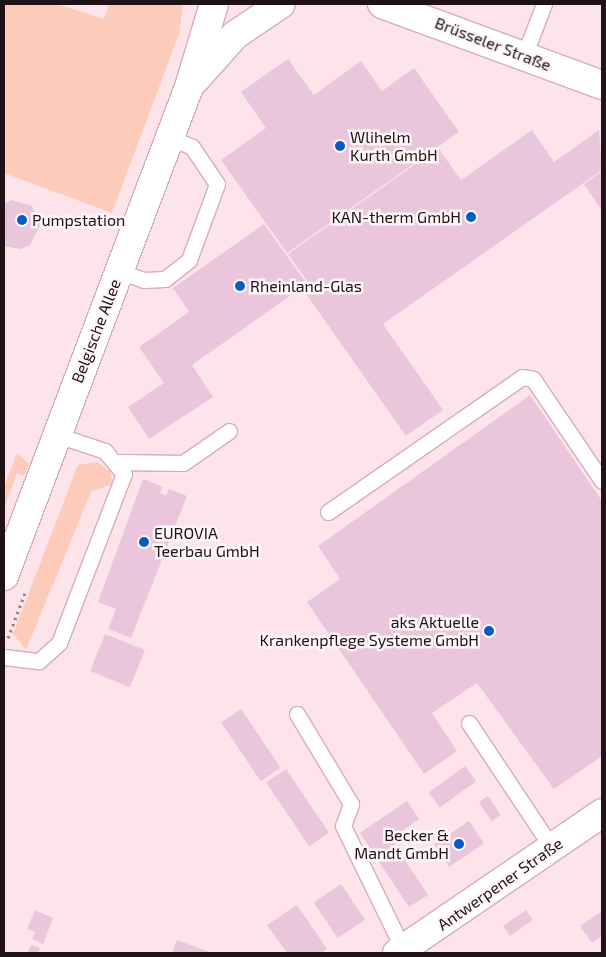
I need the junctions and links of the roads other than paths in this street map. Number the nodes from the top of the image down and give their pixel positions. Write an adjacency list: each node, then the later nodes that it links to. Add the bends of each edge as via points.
1 (214, 4): 7 (street, Belgische Allee)
2 (281, 4): 7 (street, Belgische Allee, via 235,35)
3 (382, 4): 5 (street, Brüsseler Straße)
4 (544, 4): 5 (lane)
5 (524, 56): 6 (street, Brüsseler Straße)
6 (602, 85)
7 (189, 86): 8 (street, Belgische Allee)
8 (170, 137): 9 (street, Belgische Allee); 9 (lane, via 192,147 216,184 189,260 165,279 144,280)
9 (119, 271): 11 (street, Belgische Allee)
10 (229, 431): 12 (lane, via 183,463)
11 (57, 434): 12 (lane, via 105,451); 15 (street, Belgische Allee)
12 (118, 462): 16 (lane, via 124,474 59,643 39,662)
13 (602, 481): 14 (lane, via 533,379 522,377)
14 (328, 512)
15 (16, 581)
16 (4, 657)
17 (297, 714): 21 (lane, via 351,804 343,826)
18 (469, 723): 20 (lane)
19 (602, 813): 20 (street, Antwerpener Straße)
20 (552, 848): 21 (street, Antwerpener Straße)
21 (400, 951)

